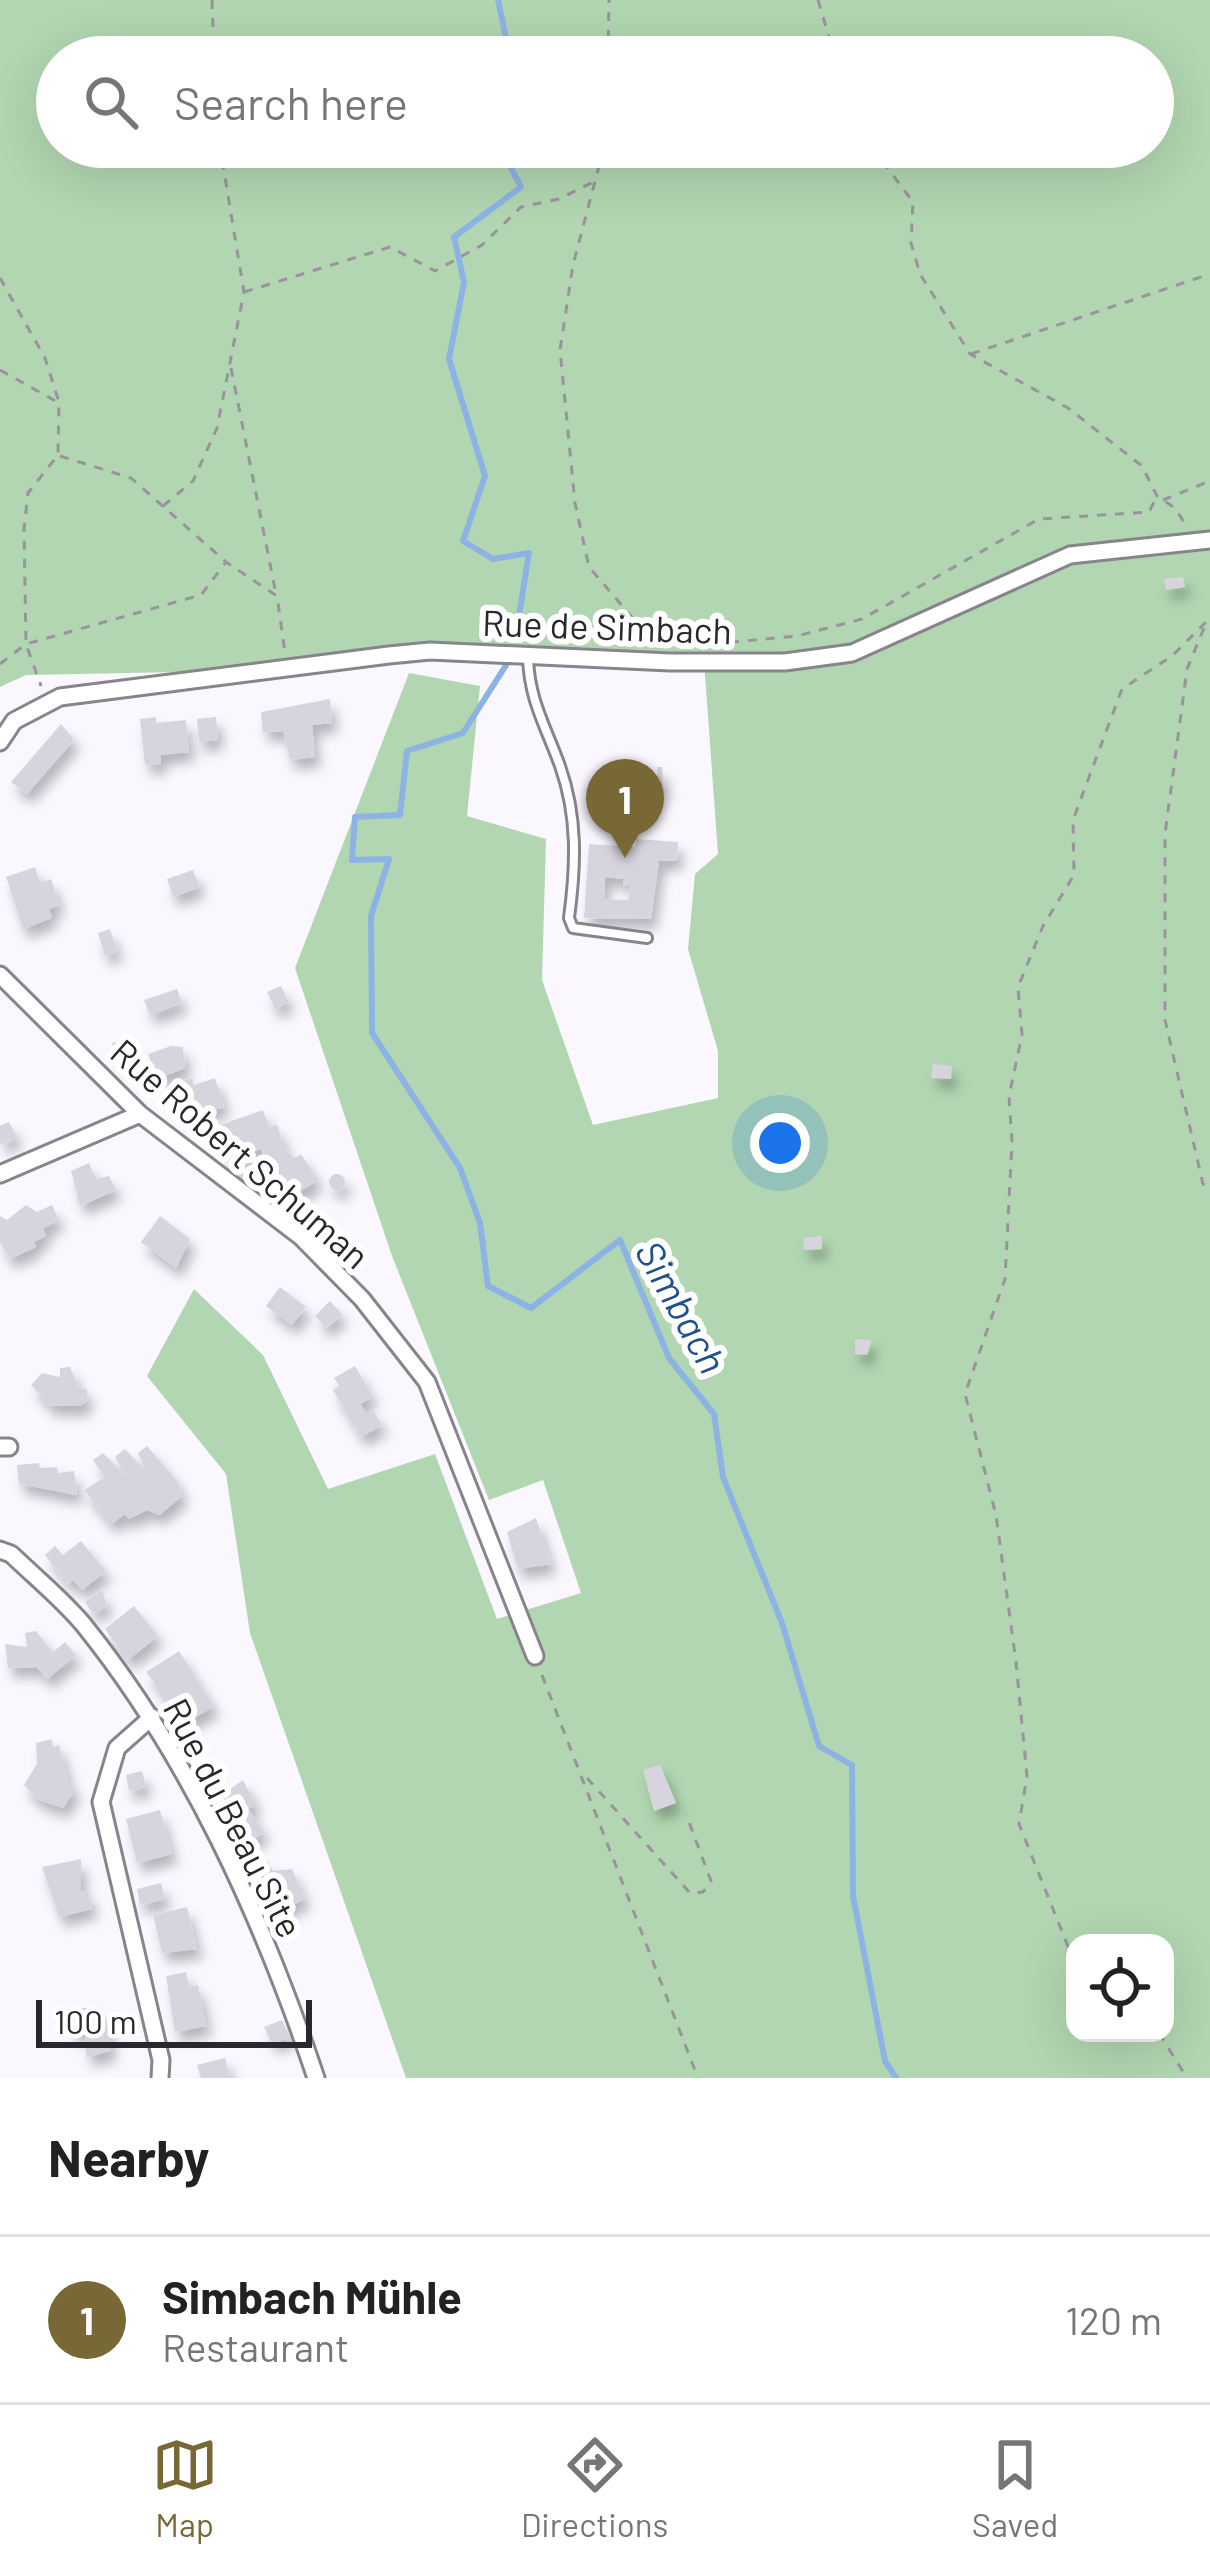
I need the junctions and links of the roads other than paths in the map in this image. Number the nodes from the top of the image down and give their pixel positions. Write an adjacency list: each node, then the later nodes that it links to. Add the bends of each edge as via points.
1 (1202, 539): 2 (street, Rue de Simbach, via 1070,556 852,653 785,662)
2 (528, 655): 3 (street, Rue de Simbach, via 430,651 104,689 47,701 14,721); 4 (lane, via 532,707 560,764 574,820 568,918 586,934)
3 (0, 742)
4 (647, 938)
5 (0, 976): 6 (street, Rue Robert Schuman)
6 (140, 1114): 7 (street); 9 (street, Rue Robert Schuman, via 301,1237 362,1298 427,1382)
7 (0, 1174)
8 (6, 1552): 10 (street, Rue du Beau Site, via 80,1621)
9 (535, 1656)
10 (152, 1717): 11 (street, via 117,1748 101,1802); 12 (street, Rue du Beau Site, via 240,1887)
11 (160, 2078)
12 (316, 2078)

